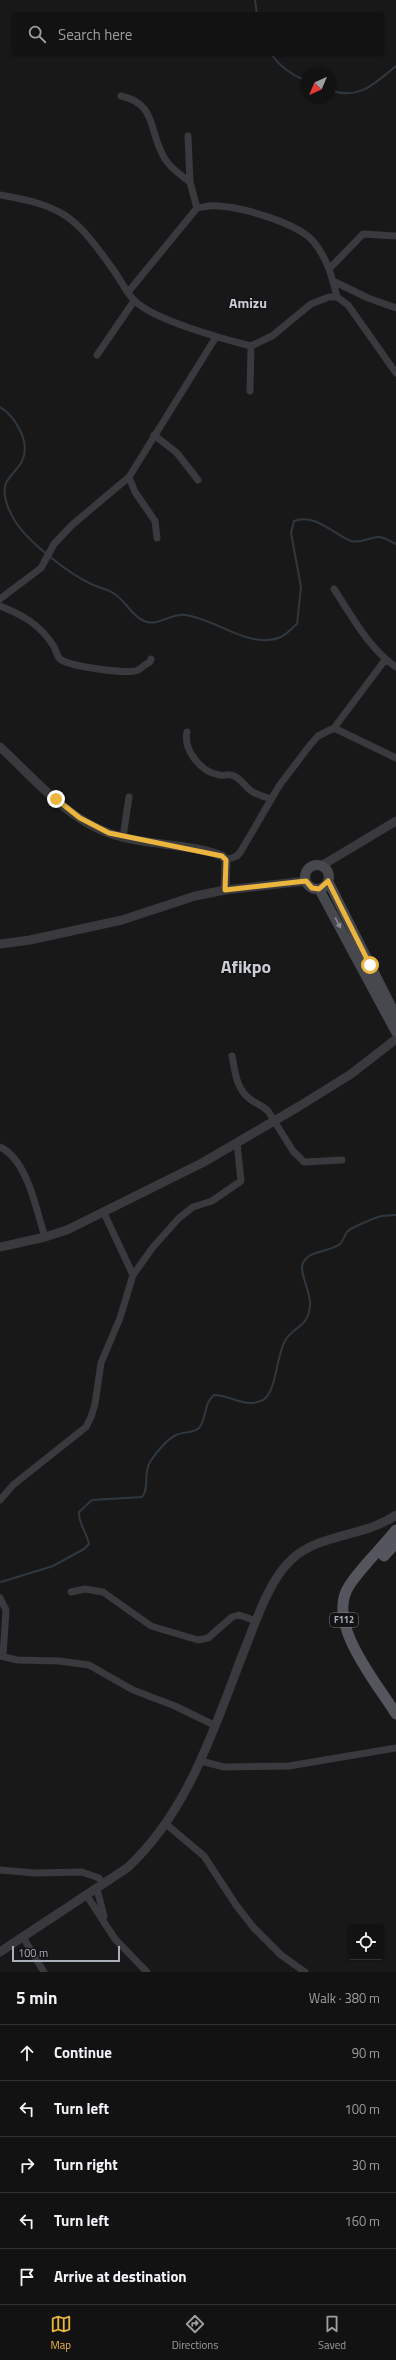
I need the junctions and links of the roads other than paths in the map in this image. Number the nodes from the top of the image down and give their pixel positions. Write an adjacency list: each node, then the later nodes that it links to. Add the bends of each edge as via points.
1 (121, 96): 3 (street, via 146,108 165,159 172,169)
2 (188, 136): 3 (street)
3 (190, 182): 5 (street)
4 (0, 195): 9 (street, via 50,207 69,216 89,235)
5 (197, 208): 7 (street, via 219,206 261,215 292,227 312,240); 9 (street)
6 (396, 236): 7 (street, via 363,234)
7 (330, 268): 8 (street)
8 (333, 281): 10 (street); 12 (street)
9 (129, 291): 11 (street)
10 (336, 297): 14 (street, via 311,304 272,336); 16 (street, via 348,305)
11 (134, 301): 13 (street, via 159,315); 15 (street)
12 (396, 308)
13 (216, 336): 14 (street); 18 (street)
14 (251, 346): 17 (street)
15 (98, 356)
16 (396, 373)
17 (250, 391)
18 (154, 435): 19 (street); 20 (street, via 177,453)
19 (129, 477): 21 (street, via 135,492 155,521); 23 (street, via 72,525 51,550 41,568)
20 (198, 480)
21 (157, 538)
22 (334, 589): 26 (street)
23 (0, 599)
24 (0, 606): 25 (street, via 23,615 39,626 55,647 59,658 66,663 96,669 134,670)
25 (151, 659)
26 (386, 660): 27 (street); 28 (street)
27 (396, 667)
28 (334, 728): 31 (street); 33 (street, via 318,736 310,745)
29 (187, 732): 33 (street, via 187,748 203,766 220,776 231,775 242,781 252,792)
30 (0, 747): 35 (street, via 80,818)
31 (396, 758)
32 (129, 797): 35 (street)
33 (271, 799): 36 (street, via 241,851 237,856)
34 (396, 821): 37 (street)
35 (123, 837): 36 (street, via 214,853)
36 (226, 860): 41 (street)
37 (321, 866): 38 (main road, via 312,866 308,870); 39 (main road, via 328,873)
38 (306, 881): 40 (main road, via 312,888); 41 (street)
39 (328, 881): 40 (main road); 43 (main road)
40 (319, 889): 44 (main road, one-way to 44)
41 (225, 890): 42 (street, via 189,898 122,920)
42 (0, 944)
43 (396, 1016)
44 (396, 1032)
45 (396, 1039): 47 (street, via 351,1074)
46 (232, 1056): 47 (street, via 239,1088 245,1096 263,1106)
47 (274, 1121): 48 (street); 50 (street, via 293,1151 304,1162)
48 (237, 1143): 51 (street); 54 (street, via 241,1180 212,1201 197,1205 179,1218 153,1246)
49 (0, 1147): 52 (street, via 12,1154 22,1170)
50 (342, 1160)
51 (104, 1213): 52 (street); 54 (street)
52 (45, 1238): 53 (street)
53 (0, 1247)
54 (134, 1275): 55 (street, via 120,1318 101,1362 89,1422 64,1447 49,1454)
55 (0, 1500)
56 (393, 1519): 57 (street)
57 (375, 1526): 58 (street, via 388,1529); 61 (street, via 311,1546 290,1560 277,1579)
58 (394, 1537): 63 (main road, F112, via 355,1588 350,1603 356,1639); 64 (main road, F112, via 348,1587 343,1609 351,1641)
59 (72, 1592): 61 (street, via 85,1589 103,1592 151,1626 198,1640 208,1638 232,1617 238,1615)
60 (0, 1598): 62 (street, via 6,1610)
61 (256, 1621): 65 (street)
62 (1, 1656): 65 (street, via 89,1665 133,1690 175,1706)
63 (396, 1704)
64 (396, 1714)
65 (216, 1726): 67 (street)
66 (396, 1748): 67 (street, via 289,1766 224,1767)
67 (201, 1761): 68 (street)
68 (166, 1824): 70 (street, via 143,1854); 77 (street, via 204,1856 254,1928)
69 (0, 1870): 70 (street, via 35,1873 82,1872 98,1878)
70 (100, 1887): 71 (street); 72 (street)
71 (87, 1896): 72 (street); 73 (street)
72 (105, 1922): 76 (street, via 115,1939)
73 (24, 1937): 74 (street); 75 (street)
74 (0, 1952)
75 (44, 1972)
76 (147, 1972)
77 (304, 1972)

